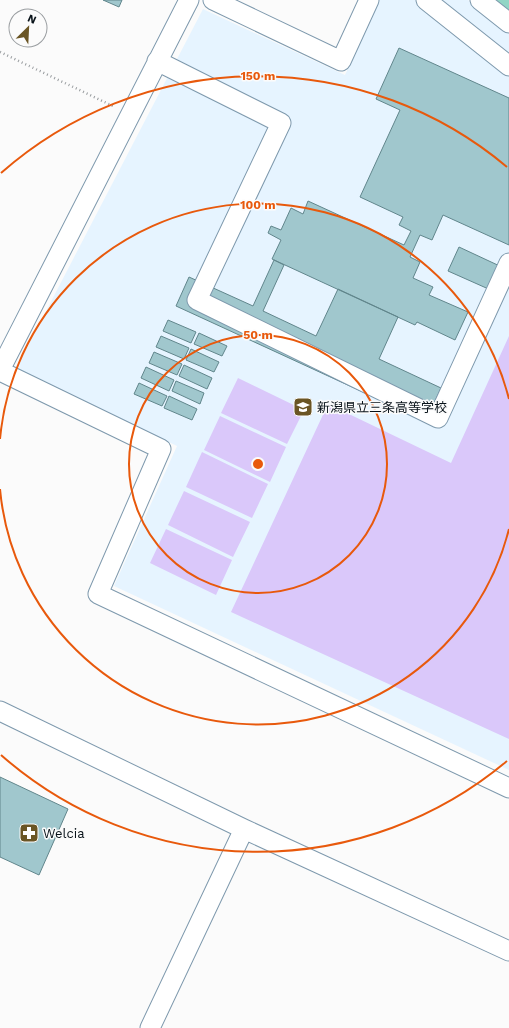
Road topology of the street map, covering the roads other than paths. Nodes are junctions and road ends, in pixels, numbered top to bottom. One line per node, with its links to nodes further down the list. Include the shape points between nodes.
1 (189, 0): 7 (street)
2 (213, 0): 3 (street, via 341,61)
3 (369, 0)
4 (426, 0): 8 (street)
5 (480, 0): 6 (street)
6 (509, 23)
7 (157, 61): 9 (street, via 281,123 197,300 438,418); 10 (street)
8 (509, 66)
9 (509, 263)
10 (0, 370): 12 (street, via 161,449 98,594)
11 (0, 711): 13 (street)
12 (509, 788)
13 (244, 829): 14 (street); 15 (street)
14 (509, 951)
15 (150, 1028)

